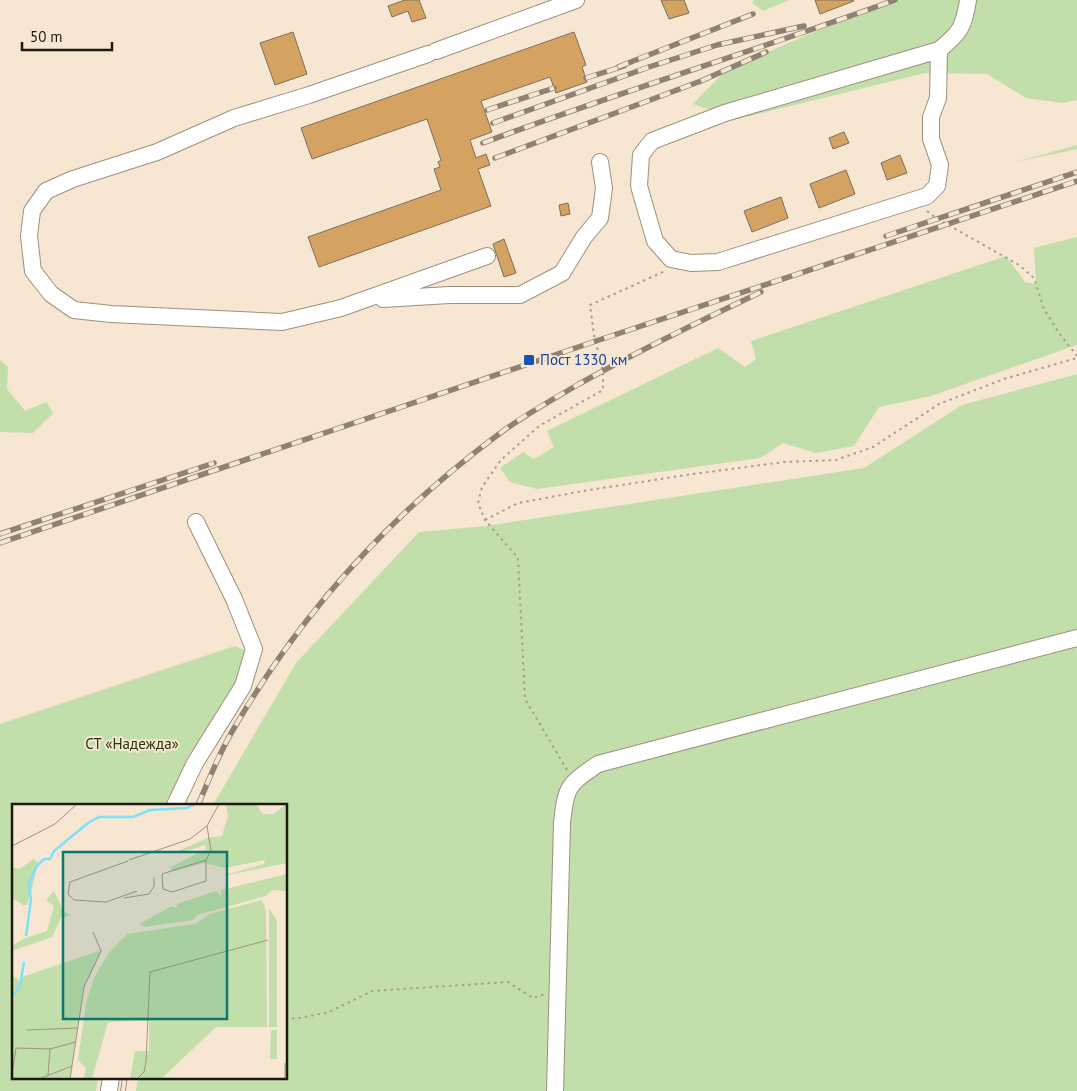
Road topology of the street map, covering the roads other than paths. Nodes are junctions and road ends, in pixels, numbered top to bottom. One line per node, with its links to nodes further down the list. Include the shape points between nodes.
1 (576, 0): 6 (street, via 310,95 234,118 157,152 73,179 46,192 32,211 29,236 33,271 51,294 74,310 282,322)
2 (968, 0): 3 (street, via 966,17 956,36)
3 (939, 50): 3 (street, via 725,112 652,141 641,155 639,186 654,241 671,259 691,263 718,262 927,196 937,186 940,165 931,139 931,117 938,98)
4 (600, 162): 6 (street, via 604,188 600,218 562,273 520,295)
5 (487, 256): 6 (street)
6 (363, 300)
7 (196, 522): 9 (street, via 234,599 254,649 242,686 195,763)
8 (1077, 638): 12 (street, via 598,764 574,781 565,796 562,823)
9 (175, 804)
10 (111, 1078): 11 (street)
11 (109, 1091)
12 (555, 1091)

